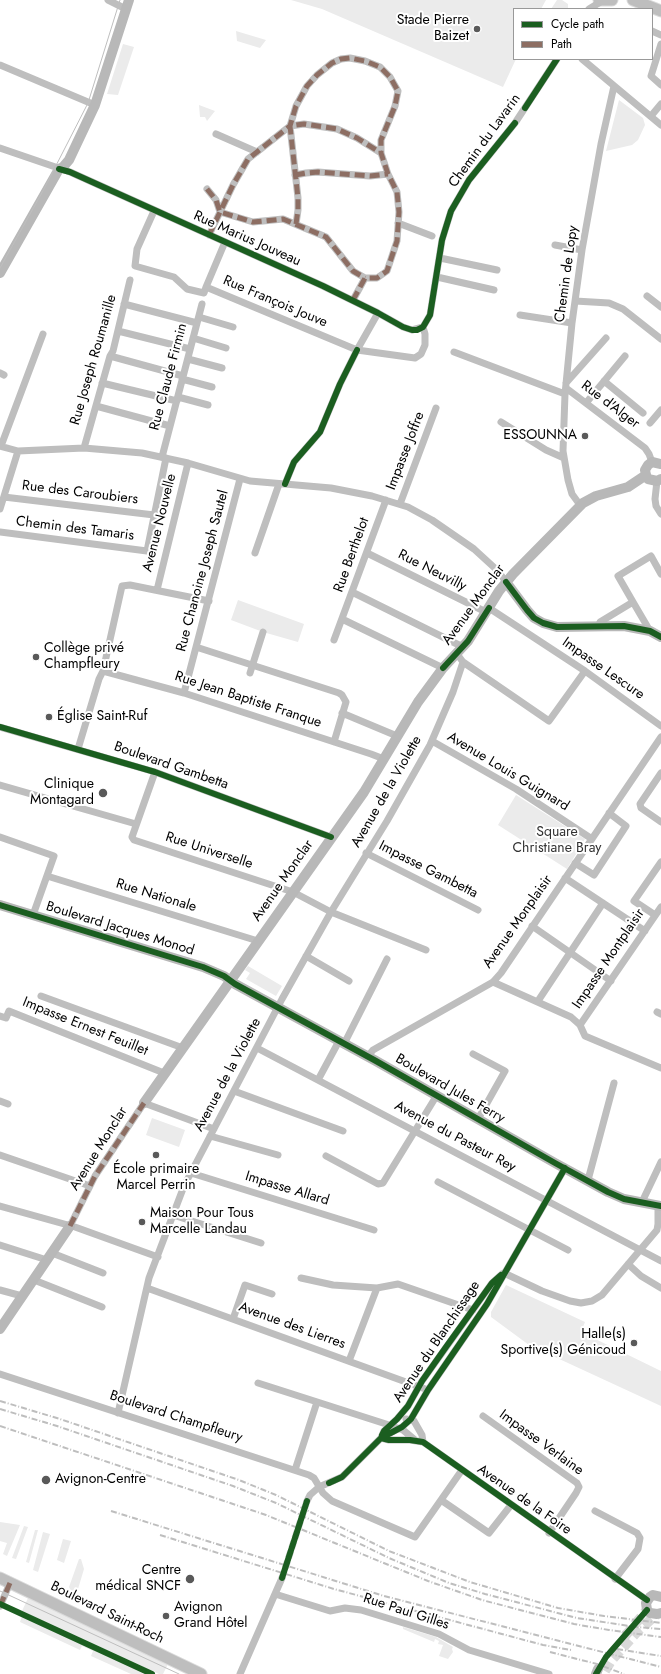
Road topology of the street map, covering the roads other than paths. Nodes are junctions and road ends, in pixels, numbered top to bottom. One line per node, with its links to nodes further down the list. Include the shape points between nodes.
1 (108, 0): 4 (street)
2 (605, 0): 5 (street)
3 (633, 0): 6 (main road)
4 (127, 4): 14 (street)
5 (591, 8)
6 (661, 11)
7 (661, 44): 11 (street, via 651,76)
8 (556, 60): 35 (street, Chemin du Lavarin, via 515,123 469,180 451,211 442,240)
9 (583, 60): 12 (street)
10 (0, 65): 14 (street)
11 (661, 85)
12 (614, 86): 15 (street); 34 (street, Chemin de Lopy)
13 (661, 104): 15 (street)
14 (95, 105): 22 (street, via 69,160)
15 (651, 116): 16 (street)
16 (661, 124)
17 (290, 126): 20 (street); 21 (street, via 304,124 337,129); 21 (street, via 296,106 307,86 317,75 341,59 365,61 380,67 398,91 395,106 380,140); 24 (street)
18 (216, 134): 20 (street)
19 (0, 148): 22 (street, Rue Marius Jouveau)
20 (257, 152): 27 (street, via 248,159)
21 (380, 153): 23 (street)
22 (59, 169): 26 (street, Rue Marius Jouveau); 37 (street)
23 (388, 174): 24 (street, via 370,176 318,172); 28 (street, via 397,192)
24 (295, 175): 29 (street, via 298,198)
25 (207, 189): 27 (street, via 216,200)
26 (154, 210): 30 (street, Rue Marius Jouveau); 41 (street, via 137,249 135,266 174,276 187,289 204,293)
27 (220, 212): 29 (street, via 253,222 284,219); 30 (street)
28 (398, 223): 31 (street); 39 (street, via 397,241 387,271 377,278)
29 (296, 224): 39 (street, via 326,237 353,271)
30 (210, 235): 32 (street, Rue Marius Jouveau)
31 (432, 236)
32 (225, 242): 41 (street, Rue François Jouve); 44 (street, Rue Marius Jouveau)
33 (555, 245): 34 (street)
34 (582, 250): 45 (street, Chemin de Lopy)
35 (440, 258): 36 (street); 38 (street, Chemin du Lavarin)
36 (497, 270)
37 (0, 274)
38 (437, 277): 42 (street); 54 (street, Chemin du Lavarin, via 430,315)
39 (365, 278): 44 (street)
40 (130, 280): 46 (street, Rue Joseph Roumanille)
41 (206, 287): 62 (street, Rue François Jouve)
42 (494, 290)
43 (647, 296): 48 (street)
44 (353, 300): 49 (street, Rue Marius Jouveau)
45 (575, 301): 52 (street, Chemin de Lopy); 59 (street, via 609,303 623,309)
46 (124, 304): 51 (street); 55 (street, Rue Joseph Roumanille)
47 (202, 304): 51 (street, Rue Claude Firmin)
48 (661, 307)
49 (378, 313): 54 (street, Rue Marius Jouveau, via 412,330); 62 (street)
50 (520, 315): 52 (street)
51 (198, 320): 53 (street); 57 (street, Rue Claude Firmin)
52 (572, 323): 72 (street, Chemin de Lopy)
53 (233, 327)
54 (423, 327): 62 (street, Chemin du Lavarin, via 425,345 421,354 415,358)
55 (118, 331): 61 (street); 64 (street, Rue Joseph Roumanille)
56 (43, 334): 83 (street)
57 (193, 338): 60 (street); 61 (street, Rue Claude Firmin)
58 (606, 338): 72 (street)
59 (661, 339)
60 (226, 348)
61 (190, 349): 66 (street, Rue Claude Firmin)
62 (357, 350): 93 (street, via 320,432 294,462)
63 (454, 352): 72 (street, Rue d'Alger)
64 (110, 356): 68 (street); 70 (street, Rue Joseph Roumanille)
65 (625, 356): 69 (street)
66 (188, 359): 67 (street); 68 (street, Rue Claude Firmin)
67 (222, 368)
68 (183, 377): 71 (street); 73 (street, Rue Claude Firmin)
69 (604, 381): 74 (street); 79 (street)
70 (102, 382): 73 (street); 76 (street, Rue Joseph Roumanille)
71 (212, 388)
72 (566, 389): 74 (street, Rue d'Alger); 87 (street, Chemin de Lopy)
73 (177, 399): 75 (street); 82 (street, Rue Claude Firmin)
74 (586, 403): 88 (street, Rue d'Alger, via 645,448)
75 (208, 405)
76 (96, 406): 82 (street); 84 (street, Rue Joseph Roumanille)
77 (436, 408): 96 (street, Impasse Joffre)
78 (661, 410): 81 (street)
79 (644, 413)
80 (501, 422): 87 (street)
81 (650, 424)
82 (170, 426): 86 (street, Rue Claude Firmin)
83 (1, 446): 85 (street)
84 (84, 448): 85 (street); 86 (street)
85 (18, 451): 94 (street, Chemin des Tamaris)
86 (164, 457): 89 (street); 100 (street, Chemin des Tamaris)
87 (564, 458): 97 (street, Chemin de Lopy, via 572,494)
88 (658, 462): 90 (street, via 648,465)
89 (188, 463): 91 (street); 106 (street, Avenue Nouvelle)
90 (646, 475): 92 (street, via 648,479); 97 (street, Avenue Monclar, via 628,487 588,499)
91 (240, 479): 93 (street); 108 (street, Rue Chanoine Joseph Sautel)
92 (659, 480): 99 (street, via 655,499)
93 (282, 484): 95 (street, via 331,488); 102 (street)
94 (4, 497): 98 (street, Chemin des Tamaris); 100 (street, Rue des Caroubiers)
95 (386, 500): 96 (street); 103 (street, Rue Berthelot)
96 (400, 504): 105 (street, via 432,520 469,544)
97 (580, 506): 105 (street, Avenue Monclar)
98 (0, 509)
99 (661, 514)
100 (154, 515): 101 (street, Chemin des Tamaris, via 147,551)
101 (0, 532)
102 (255, 553)
103 (367, 553): 107 (street, Rue Berthelot); 110 (street, Rue Neuvilly)
104 (661, 574): 109 (street, via 651,556 618,576)
105 (506, 582): 110 (street, Avenue Monclar); 112 (street, via 534,618 543,624 557,627)
106 (157, 590): 108 (street); 121 (street, via 122,586)
107 (352, 592): 111 (street, Rue Berthelot); 118 (street)
108 (209, 601): 117 (street, Rue Chanoine Joseph Sautel)
109 (633, 602): 112 (street, via 600,622); 113 (street)
110 (488, 610): 118 (street, Avenue Monclar); 122 (street, Impasse Lescure)
111 (342, 619): 116 (street, Rue Berthelot); 120 (street)
112 (599, 626): 113 (street, via 624,626)
113 (650, 631): 115 (street)
114 (263, 632): 119 (street)
115 (661, 637)
116 (334, 640)
117 (196, 648): 119 (street); 124 (street, Rue Chanoine Joseph Sautel)
118 (461, 655): 120 (street, Avenue Monclar); 122 (street, via 549,720); 130 (street, Avenue de la Violette, via 453,692)
119 (253, 665): 123 (street); 125 (street, via 339,693 346,702)
120 (443, 668): 128 (street, Avenue Monclar, via 418,702)
121 (103, 671): 124 (street, Rue Jean Baptiste Franque); 132 (street)
122 (585, 671): 126 (street, Impasse Lescure)
123 (250, 673)
124 (184, 693): 131 (street, Rue Jean Baptiste Franque)
125 (342, 713): 128 (street); 131 (street)
126 (661, 726)
127 (0, 727): 132 (street, Boulevard Gambetta)
128 (398, 736): 133 (street, Avenue Monclar)
129 (661, 737): 137 (street, Avenue Monplaisir)
130 (432, 741): 142 (street, Avenue Louis Guignard, via 516,789); 143 (street, Avenue de la Violette)
131 (334, 742): 133 (street, Rue Jean Baptiste Franque)
132 (78, 749): 134 (street, Boulevard Gambetta)
133 (384, 759): 141 (street, Avenue Monclar, via 364,792)
134 (155, 772): 139 (street, Rue Universelle); 141 (street, Boulevard Gambetta)
135 (661, 772): 138 (street, via 640,804 641,808)
136 (0, 785): 139 (street)
137 (609, 814): 142 (street, Avenue Monplaisir); 145 (street, via 626,826 594,875)
138 (661, 822)
139 (136, 824): 148 (street, Rue Universelle, via 132,837 134,840)
140 (0, 837): 146 (street, via 54,856)
141 (331, 837): 148 (street, Avenue Monclar)
142 (592, 839): 145 (street, Avenue Monplaisir)
143 (366, 853): 152 (street, Impasse Gambetta); 153 (street, Avenue de la Violette)
144 (661, 862): 154 (street, via 634,901)
145 (575, 863): 147 (street, Avenue Monplaisir)
146 (47, 876): 155 (street); 158 (street, Rue Nationale)
147 (565, 878): 149 (street); 156 (street, Avenue Monplaisir)
148 (293, 892): 153 (street); 158 (street, Avenue Monclar)
149 (603, 903): 157 (street); 160 (street)
150 (0, 905): 155 (street, Boulevard Jacques Monod)
151 (661, 907): 154 (street, Impasse Montplaisir)
152 (478, 910)
153 (331, 912): 159 (street); 161 (street, Avenue de la Violette)
154 (655, 914): 157 (street, Impasse Montplaisir)
155 (33, 915): 163 (street, Boulevard Jacques Monod, via 203,967)
156 (532, 926): 160 (street); 166 (street, Avenue Monplaisir, via 501,973)
157 (645, 931): 165 (street, Impasse Montplaisir)
158 (258, 941): 163 (street, Avenue Monclar)
159 (426, 950)
160 (570, 953): 165 (street); 168 (street)
161 (306, 956): 164 (street); 169 (street, Avenue de la Violette)
162 (387, 959): 172 (street)
163 (230, 981): 169 (street, Boulevard Jules Ferry); 173 (street, Avenue Monclar)
164 (349, 981)
165 (611, 981): 171 (street, Impasse Montplaisir)
166 (492, 982): 168 (street); 176 (street, Avenue Monplaisir, via 373,1050)
167 (41, 996): 173 (street)
168 (538, 1001): 171 (street, via 571,1016)
169 (277, 1008): 172 (street, Boulevard Jules Ferry); 174 (street, Avenue de la Violette)
170 (0, 1016): 178 (street, Impasse Ernest Feuillet, via 6,1018 9,1011)
171 (580, 1025): 177 (street, via 585,1036)
172 (341, 1042): 176 (street, Boulevard Jules Ferry); 179 (street)
173 (183, 1048): 178 (street, Avenue Monclar)
174 (257, 1048): 179 (street, Avenue du Pasteur Rey); 181 (street, Avenue de la Violette)
175 (473, 1054): 186 (street, via 505,1071)
176 (368, 1056): 182 (street, Boulevard Jules Ferry)
177 (661, 1068)
178 (164, 1073): 184 (street, Avenue Monclar)
179 (318, 1080): 189 (street, Avenue du Pasteur Rey)
180 (614, 1083): 197 (street)
181 (234, 1091): 187 (street, Avenue de la Violette); 188 (street)
182 (437, 1095): 186 (street, Boulevard Jules Ferry); 189 (street)
183 (0, 1101): 185 (street)
184 (144, 1103): 187 (street); 199 (street, Avenue Monclar)
185 (8, 1104)
186 (478, 1119): 195 (street, Boulevard Jules Ferry)
187 (214, 1129): 190 (street, Avenue de la Violette)
188 (343, 1131)
189 (415, 1131): 193 (street, via 383,1183 378,1184); 200 (street, Avenue du Pasteur Rey)
190 (210, 1136): 192 (street); 196 (street, Avenue de la Violette)
191 (0, 1155): 199 (street)
192 (278, 1155)
193 (326, 1156)
194 (661, 1162): 201 (street)
195 (565, 1168): 197 (street, Boulevard Jules Ferry); 200 (street)
196 (191, 1173): 204 (street, Avenue de la Violette); 207 (street, Impasse Allard)
197 (588, 1180): 201 (street, Boulevard Jules Ferry, via 624,1199)
198 (438, 1182): 206 (street)
199 (90, 1186): 205 (street, Avenue Monclar)
200 (546, 1200): 206 (street); 211 (street, Avenue du Pasteur Rey)
201 (642, 1202): 203 (street, Boulevard Jules Ferry)
202 (0, 1206): 205 (street)
203 (659, 1206): 211 (street, via 658,1227)
204 (173, 1215): 208 (street); 213 (street, Avenue de la Violette)
205 (70, 1226): 212 (street, Avenue Monclar); 213 (street)
206 (529, 1229): 210 (street); 216 (street)
207 (374, 1230)
208 (261, 1243)
209 (0, 1245): 212 (street)
210 (568, 1250)
211 (640, 1250): 214 (street, Avenue du Pasteur Rey); 215 (street)
212 (50, 1256): 217 (street); 219 (street, Avenue Monclar)
213 (158, 1257): 220 (street, Avenue de la Violette)
214 (661, 1260)
215 (628, 1264): 216 (street, via 602,1295 592,1301 581,1303 542,1291); 222 (street, via 641,1276)
216 (504, 1273): 227 (street, Avenue du Blanchissage, via 492,1283); 234 (street, Avenue du Blanchissage, via 487,1304)
217 (103, 1274)
218 (301, 1278): 221 (street, via 333,1285)
219 (34, 1280): 225 (street, Avenue Monclar); 226 (street)
220 (147, 1288): 228 (street, Avenue des Lierres); 236 (street, Avenue de la Violette)
221 (377, 1288): 227 (street, via 398,1284); 230 (street)
222 (661, 1288)
223 (0, 1290): 225 (street)
224 (272, 1294): 228 (street, via 245,1285)
225 (22, 1296): 229 (street, Avenue Monclar)
226 (102, 1307)
227 (473, 1310): 233 (street, Avenue du Blanchissage)
228 (234, 1319): 230 (street, Avenue des Lierres)
229 (0, 1329)
230 (349, 1361): 233 (street, Avenue des Lierres)
231 (0, 1374): 236 (street, Boulevard Champfleury)
232 (258, 1383): 235 (street, Avenue de la Foire)
233 (420, 1386): 234 (street, Avenue des Lierres); 238 (street, Avenue du Blanchissage)
234 (428, 1390): 239 (street, Avenue du Blanchissage)
235 (317, 1402): 240 (street, Avenue de la Foire); 245 (street)
236 (118, 1413): 245 (street, Boulevard Champfleury)
237 (483, 1416): 252 (street, Impasse Verlaine, via 577,1483 579,1487 576,1493)
238 (398, 1419): 239 (street); 240 (street, Avenue du Blanchissage)
239 (411, 1419): 241 (street, Avenue du Blanchissage); 244 (street, via 422,1435)
240 (390, 1426): 241 (street, Avenue de la Foire); 242 (street, Avenue du Blanchissage)
241 (398, 1429): 242 (street, Avenue du Blanchissage); 243 (street, Avenue de la Foire, via 408,1433)
242 (381, 1438): 243 (street, Avenue de la Foire); 247 (street, Avenue du Blanchissage, via 342,1477)
243 (415, 1440): 244 (street, Avenue de la Foire)
244 (423, 1442): 246 (street, Avenue de la Foire)
245 (295, 1470): 247 (street, Boulevard Champfleury, via 314,1478)
246 (462, 1470): 248 (street); 250 (street, Avenue de la Foire)
247 (320, 1487): 248 (street, Boulevard Champfleury, via 332,1501 415,1536); 249 (street, via 313,1491)
248 (441, 1500): 250 (street, via 489,1533)
249 (307, 1501)
250 (511, 1505): 252 (street, Avenue de la Foire)
251 (595, 1511): 255 (street, via 637,1533 640,1538 638,1549)
252 (550, 1532): 255 (street, Avenue de la Foire)
253 (0, 1578): 256 (main road, Boulevard Saint-Roch)
254 (282, 1578): 257 (street)
255 (615, 1579): 259 (street, Avenue de la Foire)
256 (10, 1583): 260 (street); 262 (main road, Boulevard Saint-Roch)
257 (275, 1594): 264 (street); 265 (street, Rue Paul Gilles, via 330,1611 345,1608 361,1610 439,1634 463,1647)
258 (661, 1597): 259 (street, via 653,1595)
259 (647, 1600): 261 (street, via 646,1607 650,1612)
260 (0, 1606)
261 (661, 1613)
262 (183, 1670): 263 (main road, Boulevard Saint-Roch)
263 (201, 1674)
264 (240, 1674)
265 (549, 1674)

